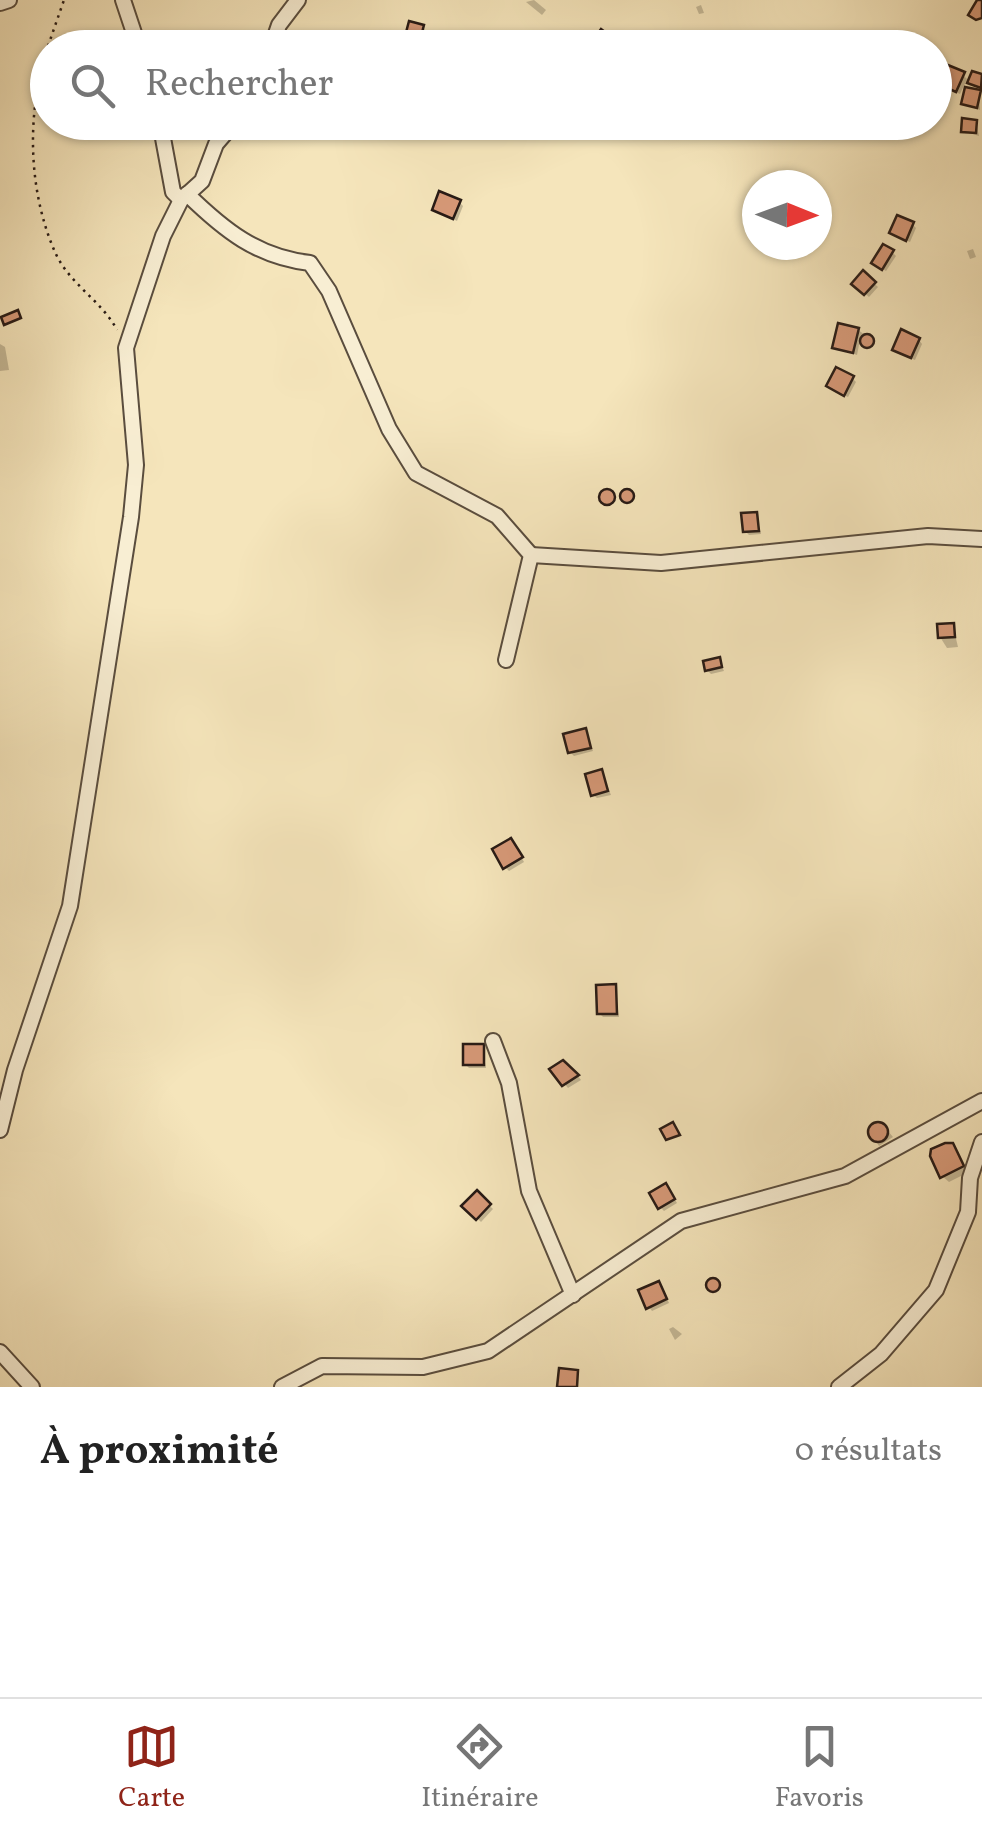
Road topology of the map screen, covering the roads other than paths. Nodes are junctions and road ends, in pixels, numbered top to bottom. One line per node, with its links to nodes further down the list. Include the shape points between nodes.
1 (10, 0): 4 (street)
2 (123, 0): 5 (street)
3 (298, 0): 6 (street)
4 (0, 2)
5 (133, 30)
6 (277, 30)
7 (163, 140): 9 (street, via 173,192)
8 (219, 140): 9 (street, via 202,181)
9 (184, 197): 11 (street, via 229,236 284,260 310,263 416,473 497,516); 15 (street, via 163,236 126,348 136,465 132,518 70,906)
10 (982, 540): 11 (street, via 928,536 661,563)
11 (531, 556): 12 (street)
12 (506, 660)
13 (493, 1042): 17 (street, via 510,1083 529,1191)
14 (982, 1102): 17 (street, via 845,1176 680,1222)
15 (0, 1130)
16 (982, 1142): 21 (street, via 968,1212 936,1290 881,1354)
17 (573, 1295): 20 (street, via 488,1351 423,1368 322,1366)
18 (0, 1352): 19 (street)
19 (32, 1387)
20 (282, 1387)
21 (839, 1387)

